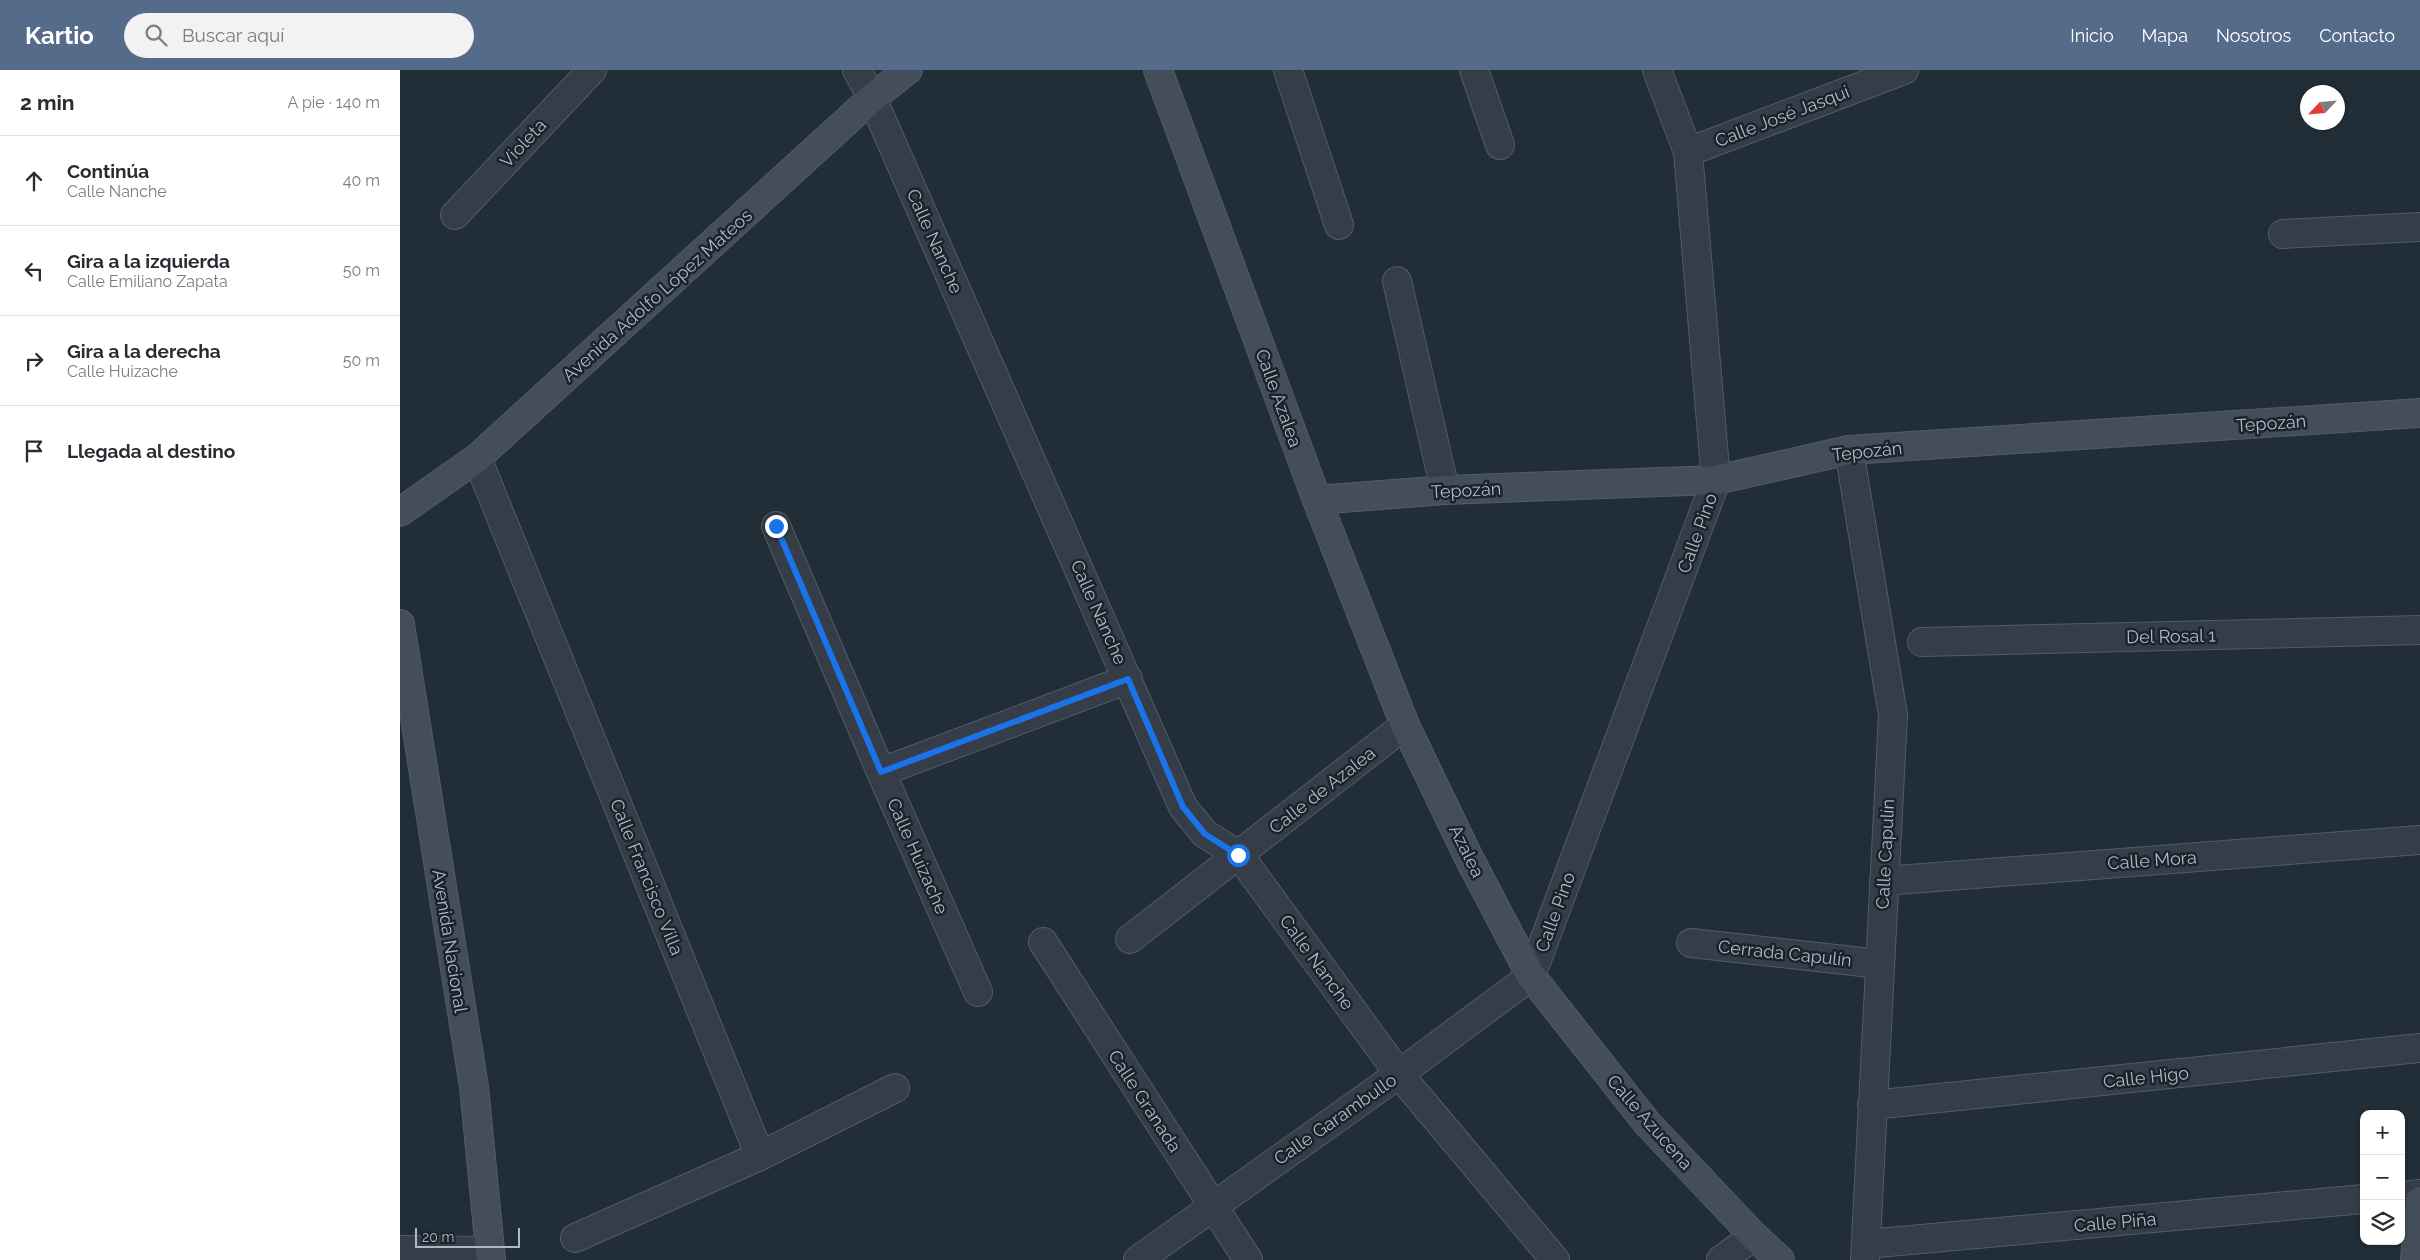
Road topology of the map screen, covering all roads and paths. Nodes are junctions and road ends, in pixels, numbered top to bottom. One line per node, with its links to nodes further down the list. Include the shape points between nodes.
1 (592, 70): 12 (street, Violeta)
2 (857, 70): 9 (street, Calle Nanche)
3 (908, 70): 9 (street, Avenida Adolfo López Mateos)
4 (1158, 70): 22 (street, Calle Azalea)
5 (1288, 70): 13 (street)
6 (1474, 70): 10 (street)
7 (1657, 70): 11 (street, Calle Pino)
8 (1904, 70): 11 (street, Calle José Jasqui)
9 (872, 98): 19 (street, Avenida Adolfo López Mateos); 28 (street, Calle Nanche)
10 (1500, 145)
11 (1688, 152): 20 (street, Calle Pino)
12 (455, 215)
13 (1339, 225)
14 (2420, 227): 15 (street)
15 (2283, 234)
16 (1397, 281): 21 (street)
17 (2420, 413): 18 (street, Tepozán)
18 (1849, 450): 20 (street, Tepozán); 33 (street, Calle Capulín, via 1893,715)
19 (477, 458): 23 (street, Avenida Adolfo López Mateos); 44 (street, Calle Francisco Villa)
20 (1716, 480): 21 (street, Tepozán); 38 (street, Calle Pino)
21 (1445, 490): 22 (street, Tepozán)
22 (1317, 500): 29 (street, Calle Azalea)
23 (400, 512)
24 (776, 526): 30 (street, Calle Huizache)
25 (400, 624): 54 (street, Avenida Nacional, via 474,1087)
26 (2420, 630): 27 (street, Del Rosal 1)
27 (1922, 642)
28 (1128, 679): 30 (street); 32 (street, Calle Nanche, via 1183,807 1205,834)
29 (1406, 724): 32 (street, Calle de Azalea); 38 (street, Azalea)
30 (881, 772): 39 (street, Calle Huizache)
31 (2420, 840): 33 (street, Calle Mora)
32 (1238, 855): 34 (street, Calle de Azalea); 41 (street, Calle Nanche)
33 (1884, 881): 37 (street, Calle Capulín)
34 (1130, 939)
35 (1042, 942): 49 (street, Calle Granada)
36 (1690, 943): 37 (street, Cerrada Capulín)
37 (1880, 964): 43 (street, Calle Capulín)
38 (1531, 976): 41 (street, Calle Garambullo); 50 (street, Calle Azucena, via 1647,1123)
39 (978, 992)
40 (2420, 1048): 43 (street, Calle Higo)
41 (1399, 1074): 49 (street, Calle Garambullo); 57 (street, Calle Nanche)
42 (895, 1088): 44 (street)
43 (1872, 1105): 53 (street, Calle Capulín)
44 (760, 1156): 51 (street)
45 (2420, 1194): 46 (street)
46 (2405, 1196)
47 (2360, 1199): 53 (street, Calle Piña)
48 (2420, 1201): 60 (street)
49 (1213, 1205): 55 (street, Calle Garambullo); 56 (street, Calle Granada)
50 (1754, 1236): 58 (street); 59 (street, Calle Azucena)
51 (576, 1238)
52 (400, 1250): 54 (street)
53 (1865, 1252)
54 (490, 1256)
55 (1138, 1260)
56 (1248, 1260)
57 (1555, 1260)
58 (1721, 1260)
59 (1780, 1260)
60 (2415, 1260)

